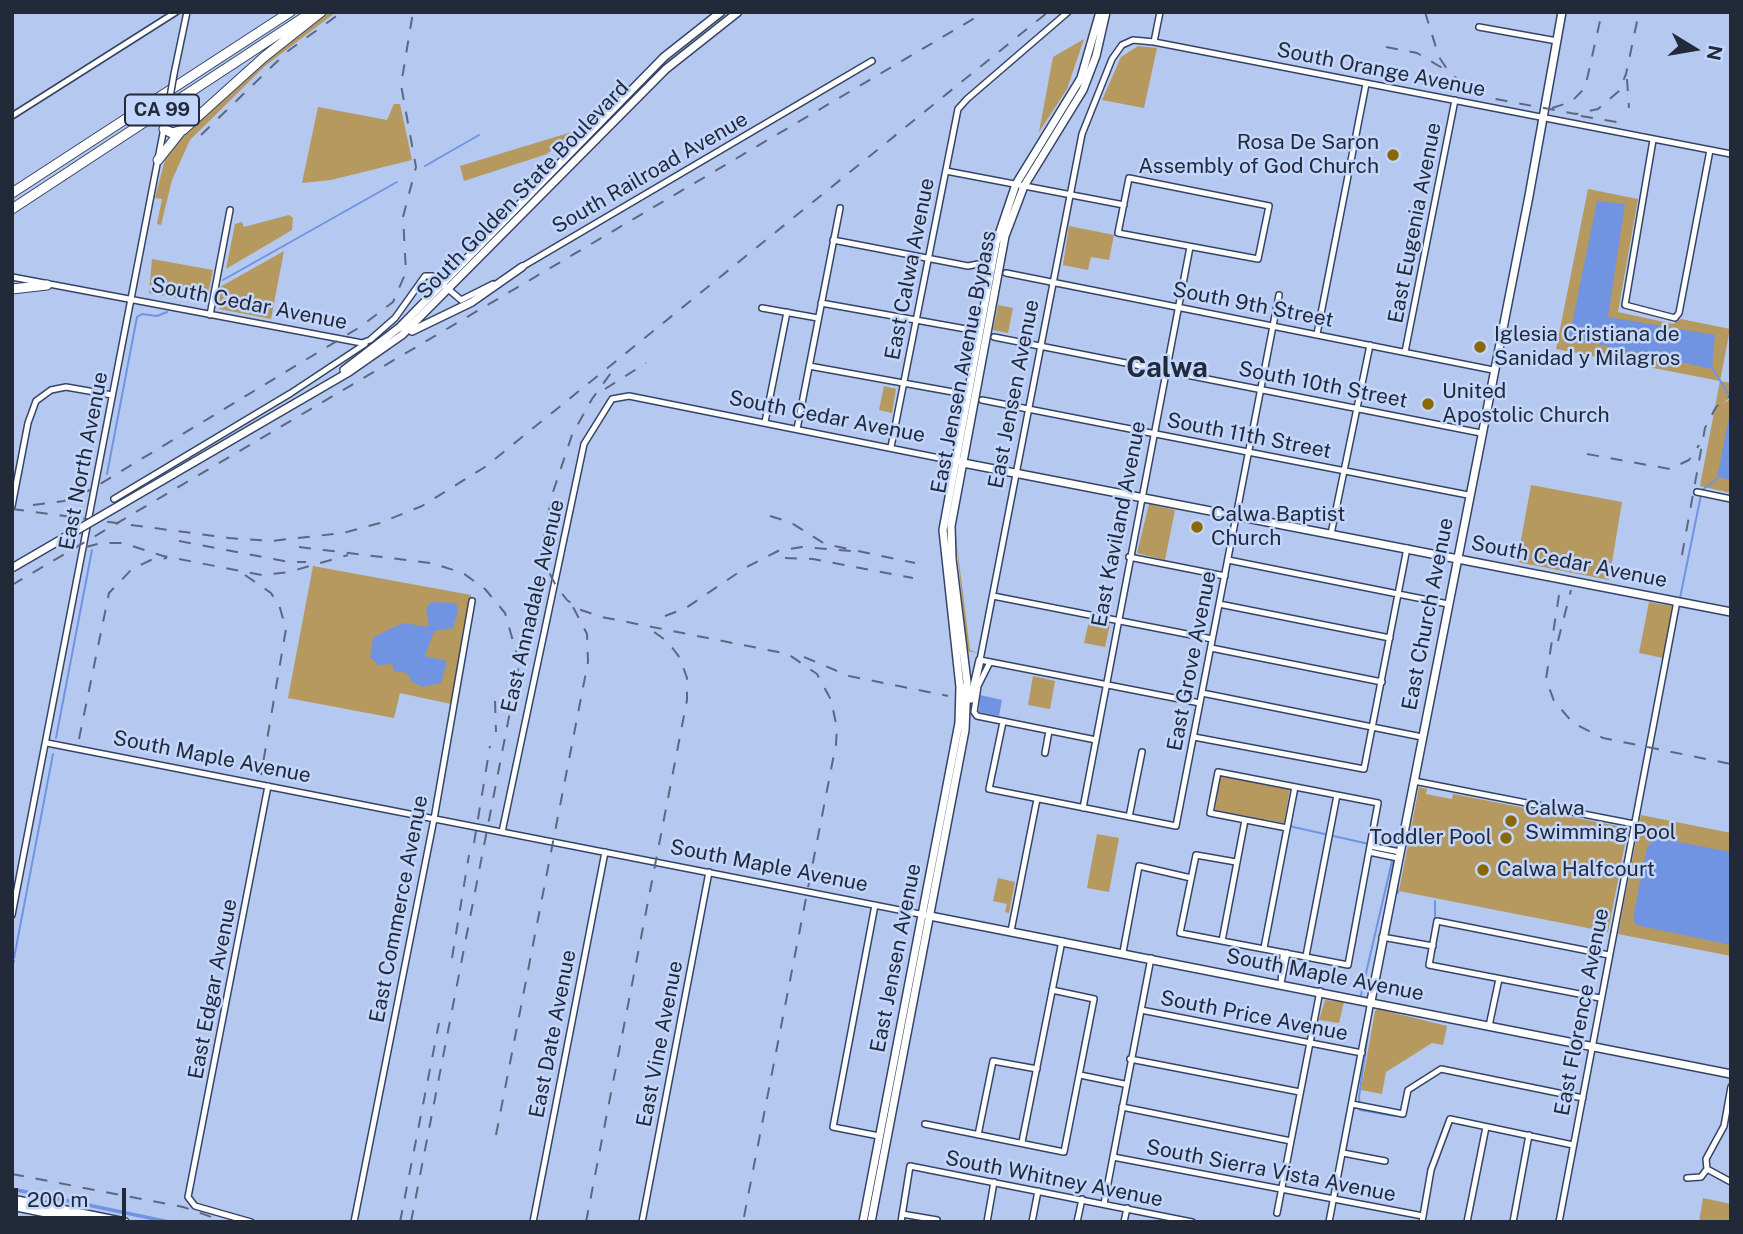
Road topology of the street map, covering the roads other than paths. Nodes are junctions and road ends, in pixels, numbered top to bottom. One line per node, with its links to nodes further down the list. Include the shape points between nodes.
1 (176, 12): 13 (street)
2 (187, 12): 23 (street, East North Avenue, bridge)
3 (290, 12): 32 (highway, CA 99)
4 (312, 12): 36 (highway, CA 99)
5 (321, 12): 24 (highway)
6 (721, 12): 47 (main road, South Golden State Boulevard, via 664,57)
7 (738, 12): 47 (main road, South Golden State Boulevard, via 666,69)
8 (1068, 12): 30 (street, East Calwa Avenue, via 958,110)
9 (1100, 12): 15 (main road)
10 (1106, 12): 15 (main road)
11 (1160, 12): 17 (street)
12 (1562, 12): 16 (main road, East Church Avenue)
13 (170, 13): 21 (street)
14 (1479, 27): 16 (street)
15 (1097, 39): 31 (main road, East Jensen Avenue Bypass, via 1076,104)
16 (1557, 41): 22 (main road, East Church Avenue)
17 (1154, 42): 19 (street, South Orange Avenue); 25 (street, South Orange Avenue, via 1133,40 1122,45)
18 (872, 61): 42 (street, South Railroad Avenue)
19 (1366, 84): 20 (street, South Orange Avenue); 60 (street)
20 (1455, 100): 22 (street, South Orange Avenue); 66 (street, East Eugenia Avenue)
21 (12, 116)
22 (1543, 116): 26 (street, South Orange Avenue); 69 (main road, East Church Avenue)
23 (165, 125): 24 (highway, via 172,133); 29 (street, East North Avenue)
24 (183, 130): 29 (highway)
25 (1082, 134): 33 (street, East Jensen Avenue)
26 (1653, 139): 27 (street, South Orange Avenue); 27 (street, via 1625,305 1675,318)
27 (1710, 150): 28 (street, South Orange Avenue)
28 (1731, 155)
29 (158, 160): 50 (street, East North Avenue)
30 (946, 171): 31 (street); 40 (street, East Calwa Avenue)
31 (1020, 185): 33 (street); 85 (main road, East Jensen Avenue Bypass)
32 (12, 193)
33 (1070, 194): 34 (street); 45 (street, East Jensen Avenue)
34 (1124, 205): 39 (street, via 1118,233); 39 (street, via 1129,178 1269,206 1258,260)
35 (840, 208): 38 (street)
36 (12, 209)
37 (230, 210): 55 (street)
38 (833, 240): 40 (street); 51 (street)
39 (1190, 247): 52 (street, East Kaviland Avenue)
40 (929, 258): 41 (street); 57 (street, East Calwa Avenue)
41 (978, 264)
42 (522, 267): 47 (street, South Railroad Avenue, via 465,299); 61 (main road, via 472,302)
43 (1006, 272): 45 (street, South 9th Street)
44 (12, 277): 46 (street, South Cedar Avenue)
45 (1054, 282): 52 (street, South 9th Street); 64 (street, East Jensen Avenue)
46 (47, 285): 48 (highway); 50 (street, South Cedar Avenue)
47 (445, 288): 61 (main road, South Golden State Boulevard); 63 (street, South Cedar Avenue, via 431,275 422,278 400,312); 70 (main road, South Golden State Boulevard)
48 (12, 289)
49 (1279, 295): 58 (street, East Grove Avenue)
50 (132, 300): 55 (street, South Cedar Avenue); 74 (street, East North Avenue)
51 (821, 303): 56 (street); 57 (street)
52 (1178, 306): 58 (street, South 9th Street); 68 (street, East Kaviland Avenue)
53 (762, 308): 54 (street)
54 (786, 312): 56 (street); 79 (street)
55 (210, 314): 63 (street, South Cedar Avenue)
56 (818, 318): 67 (street)
57 (916, 321): 59 (street); 71 (street, East Calwa Avenue)
58 (1273, 325): 60 (street, South 9th Street); 72 (street, East Grove Avenue)
59 (966, 329)
60 (1317, 334): 65 (street, South 9th Street)
61 (402, 335): 70 (main road, South Golden State Boulevard, via 371,359)
62 (994, 337): 64 (street, South 10th Street)
63 (367, 342): 91 (street, via 297,390)
64 (1041, 345): 68 (street, South 10th Street); 77 (street, East Jensen Avenue)
65 (1370, 345): 66 (street, South 9th Street); 78 (street)
66 (1405, 352): 69 (street, South 9th Street)
67 (809, 366): 71 (street); 80 (street)
68 (1166, 370): 72 (street, South 10th Street); 81 (street, East Kaviland Avenue)
69 (1493, 370): 82 (main road, East Church Avenue)
70 (327, 383): 100 (main road, South Golden State Boulevard, bridge)
71 (904, 384): 73 (street); 83 (street, East Calwa Avenue)
72 (1260, 389): 78 (street, South 10th Street); 84 (street, East Grove Avenue)
73 (953, 391)
74 (112, 396): 93 (street, via 66,387 51,390 36,401); 127 (street, East North Avenue)
75 (617, 396): 79 (street, South Cedar Avenue); 141 (street, East Annadale Avenue, via 607,404 584,444)
76 (982, 400): 77 (street, South 11th Street)
77 (1029, 408): 81 (street, South 11th Street); 87 (street, East Jensen Avenue)
78 (1358, 408): 82 (street, South 10th Street); 86 (street)
79 (765, 422): 80 (street, South Cedar Avenue)
80 (797, 429): 83 (street, South Cedar Avenue)
81 (1153, 433): 84 (street, South 11th Street); 89 (street, East Kaviland Avenue)
82 (1481, 433): 90 (main road, East Church Avenue)
83 (891, 447): 85 (street, South Cedar Avenue)
84 (1247, 453): 86 (street, South 11th Street); 94 (street, East Grove Avenue)
85 (958, 461): 87 (main road, South Cedar Avenue); 118 (main road, East Jensen Avenue Bypass, via 944,516 943,548); 120 (main road, East Jensen Avenue Bypass, via 951,540)
86 (1345, 471): 90 (street, South 11th Street); 95 (street)
87 (1017, 473): 89 (main road, South Cedar Avenue); 103 (street, East Jensen Avenue)
88 (1697, 492): 92 (street)
89 (1141, 495): 94 (main road, South Cedar Avenue); 97 (street, East Kaviland Avenue)
90 (1468, 495): 98 (main road, East Church Avenue)
91 (114, 499)
92 (1731, 499)
93 (12, 506)
94 (1237, 514): 95 (main road, South Cedar Avenue); 99 (street, East Grove Avenue)
95 (1331, 534): 96 (main road, South Cedar Avenue)
96 (1407, 548): 98 (main road, South Cedar Avenue); 102 (street)
97 (1129, 557): 101 (street); 109 (street, East Kaviland Avenue)
98 (1458, 558): 105 (main road, South Cedar Avenue); 107 (main road, East Church Avenue)
99 (1228, 560): 101 (street, East Grove Avenue); 102 (street)
100 (12, 568)
101 (1225, 576): 106 (street, East Grove Avenue)
102 (1399, 593): 107 (street); 110 (street)
103 (993, 596): 109 (street); 113 (street, East Jensen Avenue)
104 (472, 601): 137 (street, East Commerce Avenue)
105 (1677, 601): 108 (main road, South Cedar Avenue); 139 (street, East Florence Avenue)
106 (1219, 604): 110 (street); 111 (street, East Grove Avenue)
107 (1448, 604): 125 (main road, East Church Avenue)
108 (1731, 612)
109 (1117, 621): 111 (street); 116 (street, East Kaviland Avenue)
110 (1390, 638): 115 (street)
111 (1212, 639): 112 (street, East Grove Avenue)
112 (1211, 648): 115 (street); 117 (street, East Grove Avenue)
113 (980, 660): 114 (street); 120 (main road)
114 (990, 662): 116 (street); 121 (street, via 978,686 974,712)
115 (1382, 682): 122 (street)
116 (1104, 684): 119 (street); 126 (street, East Kaviland Avenue)
117 (1202, 693): 119 (street, East Grove Avenue); 122 (street)
118 (960, 701): 150 (main road, East Jensen Avenue)
119 (1200, 703): 124 (street, East Grove Avenue)
120 (967, 713): 150 (main road, East Jensen Avenue)
121 (1003, 722): 123 (street); 134 (street, via 989,789)
122 (1373, 726): 124 (street, via 1364,769); 125 (street)
123 (1049, 731): 126 (street); 129 (street)
124 (1194, 737): 136 (street, East Grove Avenue, via 1176,826)
125 (1422, 737): 130 (main road, East Church Avenue)
126 (1096, 740): 135 (street, East Kaviland Avenue)
127 (47, 743): 131 (street, South Maple Avenue); 149 (street, East North Avenue)
128 (1142, 752): 136 (street)
129 (1045, 753)
130 (1413, 781): 139 (street); 144 (main road, East Church Avenue)
131 (268, 786): 137 (street, South Maple Avenue); 214 (street, East Edgar Avenue, via 188,1197 194,1206)
132 (1295, 787): 133 (street); 138 (street, via 1218,772 1210,813); 140 (street)
133 (1337, 795): 142 (street, via 1378,803); 160 (street)
134 (1037, 799): 135 (street); 151 (street)
135 (1083, 808): 136 (street)
136 (1129, 817)
137 (434, 818): 141 (street, South Maple Avenue); 215 (street, East Commerce Avenue)
138 (1245, 820): 140 (street); 145 (street)
139 (1634, 824): 159 (street, East Florence Avenue)
140 (1287, 828): 156 (street)
141 (502, 832): 143 (street, South Maple Avenue)
142 (1370, 849): 144 (street); 160 (street, via 1348,965)
143 (605, 852): 146 (street, South Maple Avenue); 216 (street, East Date Avenue)
144 (1399, 855): 152 (main road, East Church Avenue)
145 (1236, 862): 147 (street, via 1196,855); 154 (street)
146 (709, 872): 148 (street, South Maple Avenue); 217 (street, East Vine Avenue)
147 (1191, 878): 154 (street, via 1180,933); 157 (street, via 1139,866)
148 (875, 905): 150 (street, South Maple Avenue); 188 (street, via 833,1128)
149 (12, 915)
150 (926, 915): 151 (main road, South Maple Avenue); 188 (main road, East Jensen Avenue); 219 (main road, East Jensen Avenue)
151 (1010, 931): 153 (main road, South Maple Avenue)
152 (1382, 937): 155 (street); 167 (main road, East Church Avenue)
153 (1062, 941): 157 (main road, South Maple Avenue); 164 (street)
154 (1222, 941): 156 (street)
155 (1433, 946): 159 (street, via 1437,921); 162 (street, via 1429,965)
156 (1264, 948): 158 (street)
157 (1123, 952): 161 (main road, South Maple Avenue)
158 (1287, 953): 160 (street); 163 (street)
159 (1609, 955): 166 (street, East Florence Avenue)
160 (1306, 956)
161 (1151, 958): 163 (main road, South Maple Avenue); 168 (street)
162 (1499, 979): 166 (street); 169 (street)
163 (1281, 983): 165 (main road, South Maple Avenue)
164 (1052, 990): 174 (street); 176 (street, via 1094,999)
165 (1320, 991): 167 (main road, South Maple Avenue); 170 (street)
166 (1600, 998): 171 (street, East Florence Avenue)
167 (1371, 1001): 169 (main road, South Maple Avenue); 172 (street, East Church Avenue)
168 (1141, 1010): 170 (street, South Price Avenue); 173 (street)
169 (1489, 1027): 171 (main road, South Maple Avenue)
170 (1310, 1043): 172 (street, South Price Avenue); 179 (street)
171 (1592, 1046): 175 (main road, South Maple Avenue); 181 (street, East Florence Avenue)
172 (1362, 1053): 182 (street, East Church Avenue)
173 (1130, 1059): 177 (street); 179 (street)
174 (1037, 1069): 186 (street, via 993,1061); 190 (street)
175 (1731, 1074)
176 (1080, 1075): 177 (street); 190 (street, via 1064,1152)
177 (1124, 1084): 183 (street)
178 (1731, 1087): 180 (street)
179 (1300, 1092): 189 (street)
180 (1730, 1097): 195 (street, via 1722,1133 1706,1159)
181 (1583, 1098): 182 (street, via 1441,1069 1408,1090 1404,1114); 191 (street, East Florence Avenue)
182 (1352, 1104): 192 (street, East Church Avenue)
183 (1122, 1107): 189 (street); 193 (street)
184 (925, 1124): 186 (street)
185 (1486, 1127): 187 (street); 210 (street, via 1450,1119 1431,1170); 227 (street)
186 (978, 1135): 190 (street)
187 (1529, 1135): 191 (street); 228 (street)
188 (879, 1136): 218 (main road, East Jensen Avenue)
189 (1291, 1141): 199 (street)
190 (1022, 1142)
191 (1573, 1145): 229 (street, East Florence Avenue)
192 (1343, 1153): 194 (street); 203 (street, East Church Avenue)
193 (1113, 1157): 199 (street, South Sierra Vista Avenue); 204 (street)
194 (1385, 1161)
195 (1707, 1169): 196 (street, via 1701,1177); 198 (street)
196 (1686, 1178)
197 (994, 1182): 200 (street, South Whitney Avenue); 208 (street, South Whitney Avenue, via 910,1166); 221 (street)
198 (1731, 1182)
199 (1281, 1190): 203 (street, South Sierra Vista Avenue); 207 (street)
200 (1038, 1191): 202 (street, South Whitney Avenue); 222 (street)
201 (12, 1199): 213 (main road)
202 (1082, 1199): 204 (street, South Whitney Avenue); 223 (street)
203 (1334, 1199): 210 (street, South Sierra Vista Avenue); 226 (street, East Church Avenue)
204 (1104, 1204): 206 (street, South Whitney Avenue)
205 (12, 1206): 212 (main road)
206 (1127, 1208): 209 (street, South Whitney Avenue); 224 (street)
207 (1277, 1213)
208 (902, 1214): 211 (street); 220 (street)
209 (1169, 1219): 225 (street, South Whitney Avenue)
210 (1423, 1219)
211 (937, 1220)
212 (90, 1222)
213 (125, 1222)
214 (251, 1222)
215 (354, 1222)
216 (533, 1222)
217 (642, 1222)
218 (863, 1222)
219 (871, 1222)
220 (901, 1222)
221 (987, 1222)
222 (1032, 1222)
223 (1077, 1222)
224 (1124, 1222)
225 (1192, 1222)
226 (1329, 1222)
227 (1467, 1222)
228 (1513, 1222)
229 (1559, 1222)

